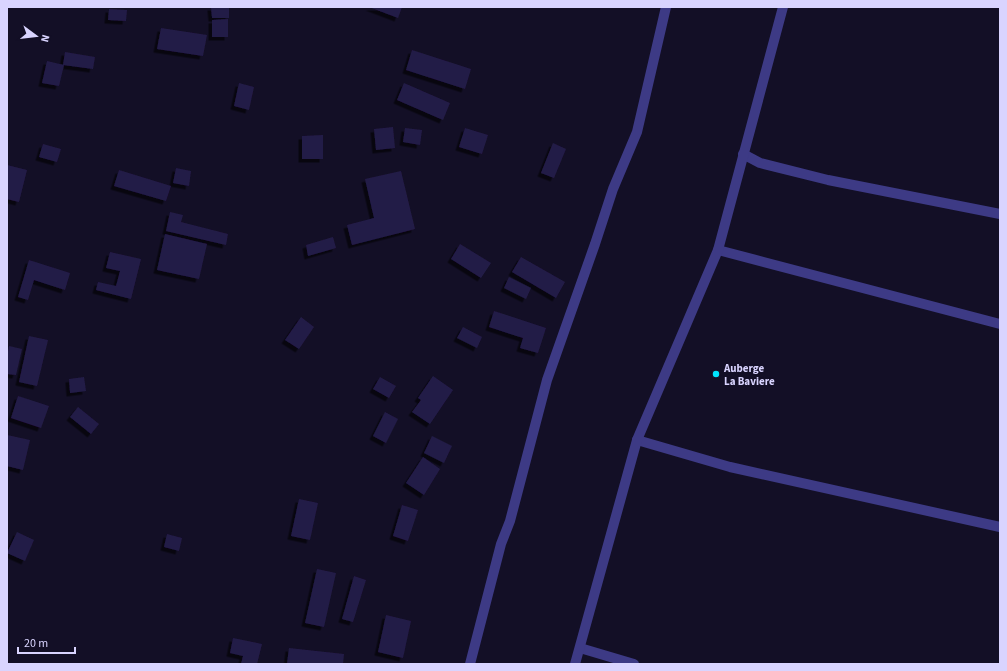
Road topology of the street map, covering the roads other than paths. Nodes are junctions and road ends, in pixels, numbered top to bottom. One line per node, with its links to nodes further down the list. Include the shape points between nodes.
1 (666, 7): 10 (street, via 637,132 613,189 547,380)
2 (783, 7): 3 (street)
3 (743, 154): 4 (street, via 760,163 828,180); 5 (street)
4 (1000, 214)
5 (718, 250): 6 (street); 7 (street)
6 (1000, 324)
7 (637, 440): 8 (street, via 730,467); 9 (street)
8 (1000, 526)
9 (580, 648): 11 (street); 12 (street)
10 (470, 664)
11 (575, 664)
12 (634, 664)

